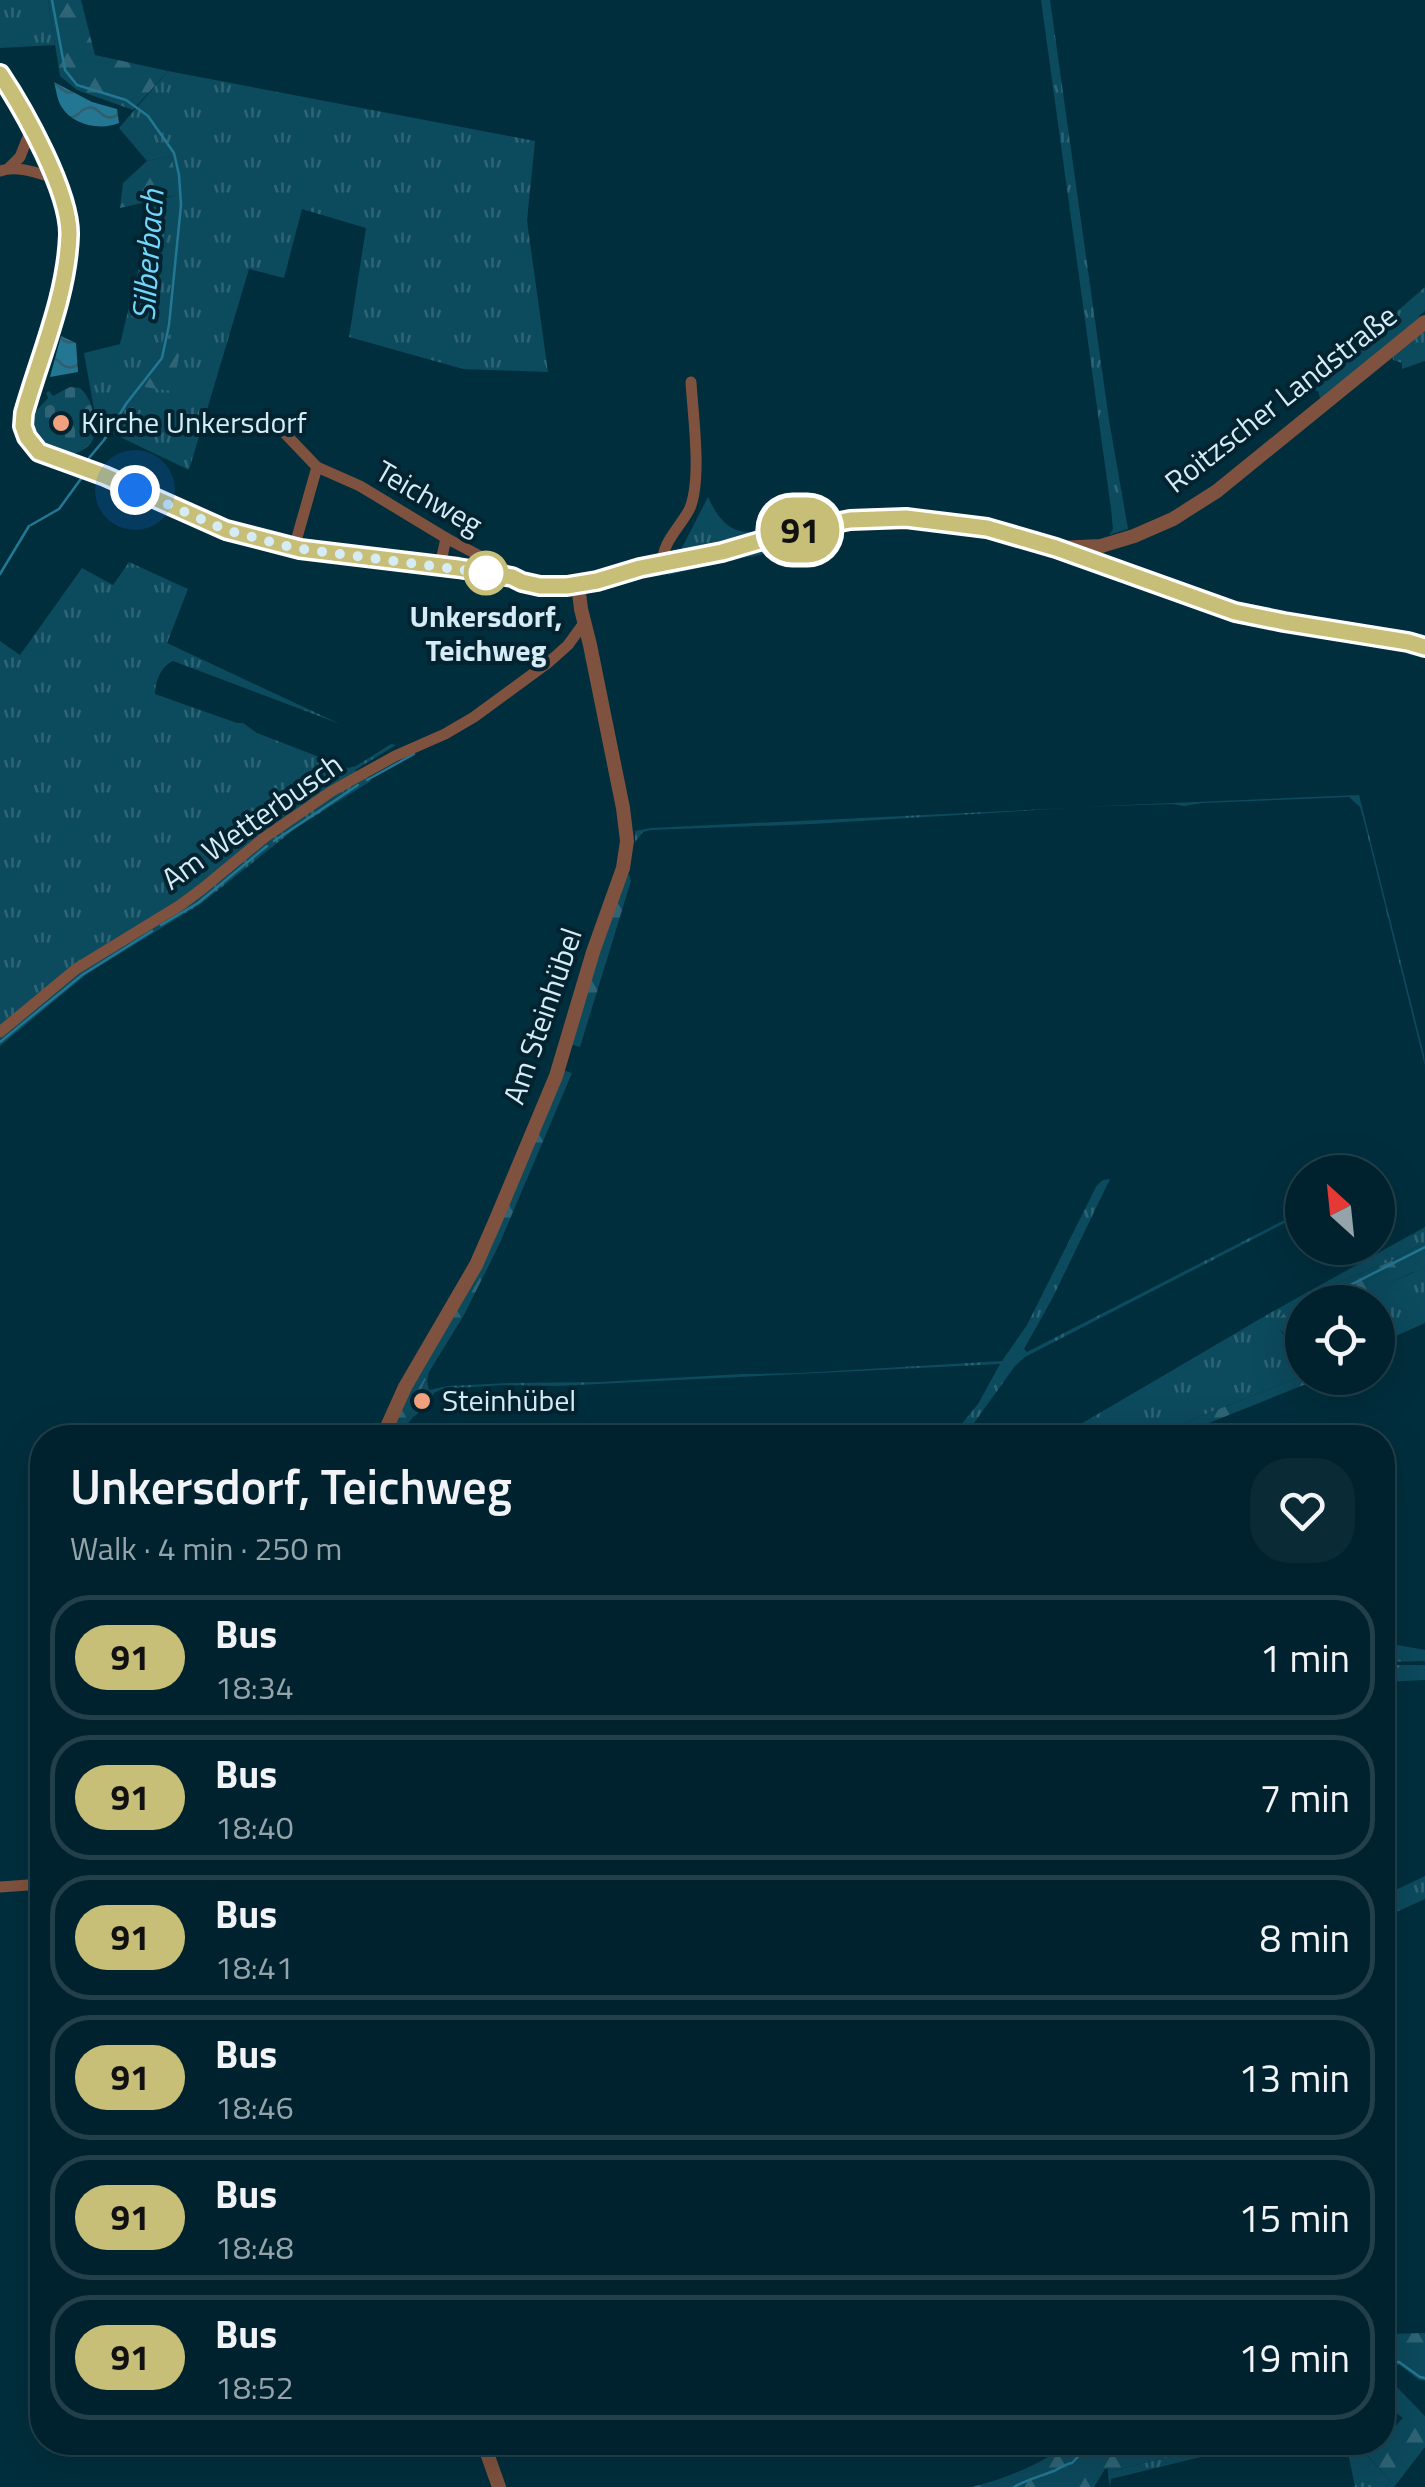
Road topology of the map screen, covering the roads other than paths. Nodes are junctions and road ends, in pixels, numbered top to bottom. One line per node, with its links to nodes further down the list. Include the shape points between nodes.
1 (0, 74): 2 (street, Roitzscher Landstraße)
2 (32, 128): 3 (street, via 20,156); 4 (street, Roitzscher Landstraße)
3 (5, 169): 4 (street)
4 (54, 178): 11 (street, Roitzscher Landstraße, via 68,220 68,246 23,426 34,449 226,530)
5 (1425, 322): 10 (street, Roitzscher Landstraße, via 1216,491 1173,518)
6 (691, 382): 13 (street, via 696,476 691,505 663,552)
7 (274, 422): 8 (street, Teichweg)
8 (318, 467): 9 (street, Teichweg); 11 (street)
9 (446, 538): 15 (street); 16 (street, Teichweg)
10 (1102, 546): 12 (street, Roitzscher Landstraße); 14 (street)
11 (294, 548): 15 (street, Roitzscher Landstraße)
12 (1056, 548): 13 (street, Roitzscher Landstraße, via 987,528 906,518 835,523); 14 (street)
13 (669, 562): 17 (street, Roitzscher Landstraße)
14 (1102, 564): 19 (street, via 1235,612)
15 (440, 566): 16 (street, Roitzscher Landstraße)
16 (512, 577): 17 (street, Roitzscher Landstraße, via 540,586)
17 (578, 586): 18 (street, Am Steinhübel)
18 (584, 623): 20 (street, Am Wetterbusch, via 549,662 474,717 332,792 202,890 76,969); 21 (street, Am Steinhübel, via 624,808 623,868 556,1076 498,1217)
19 (1425, 647)
20 (0, 1032)
21 (388, 1425)
22 (30, 1885): 23 (street)
23 (0, 1887)
24 (488, 2455): 25 (street)
25 (499, 2487)

